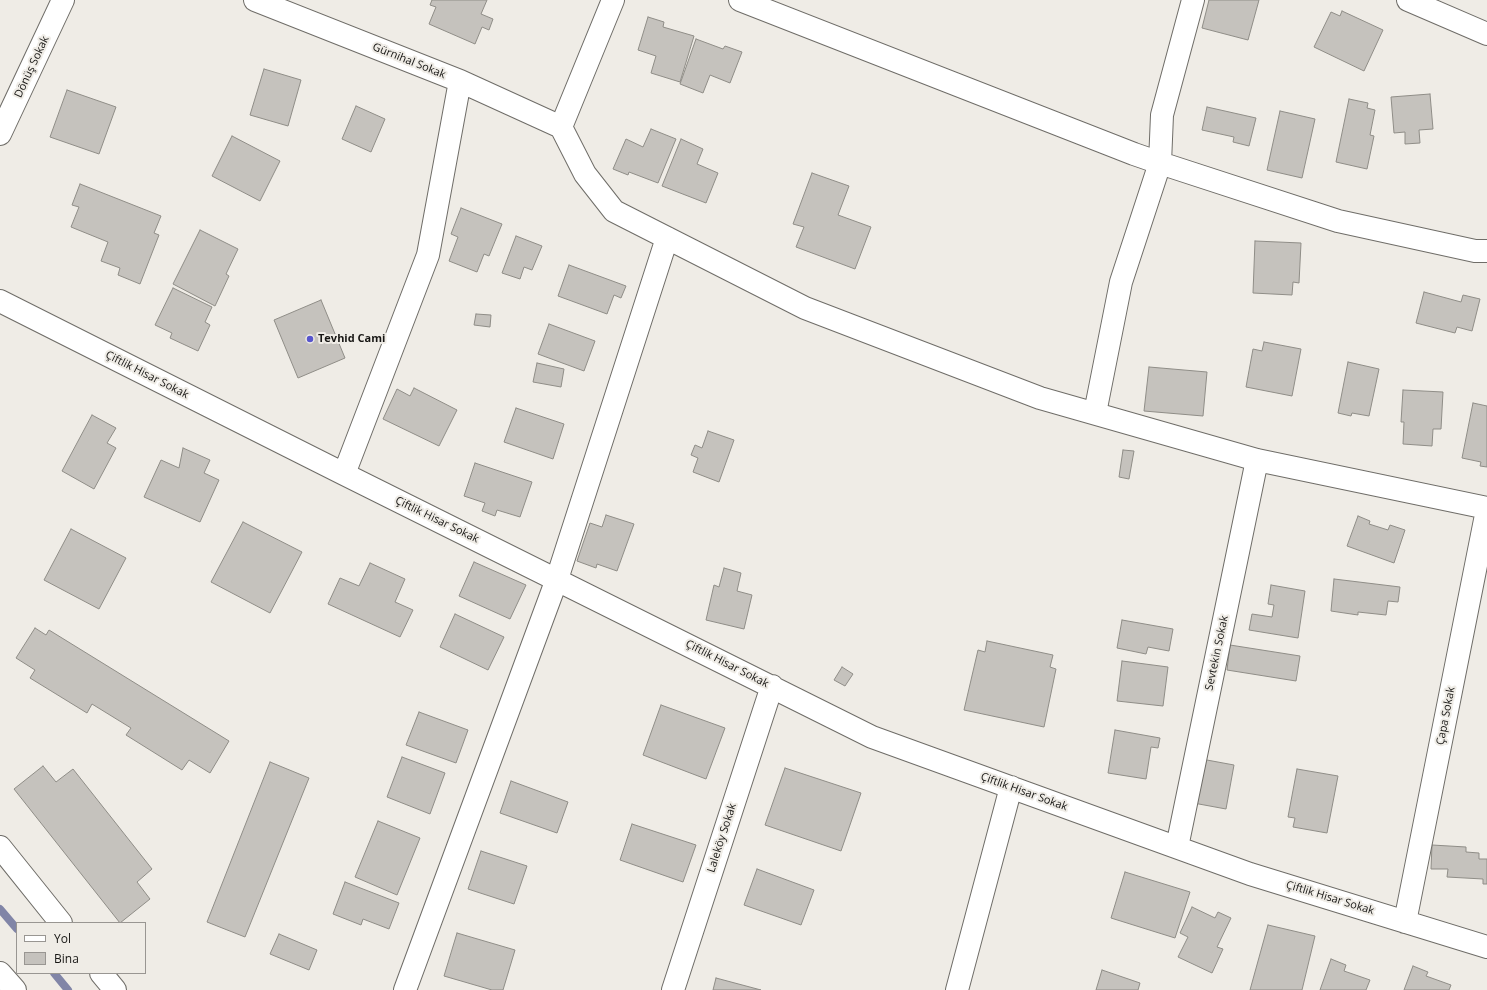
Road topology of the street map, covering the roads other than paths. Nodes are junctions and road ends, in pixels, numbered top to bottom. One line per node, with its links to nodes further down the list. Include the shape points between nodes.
1 (63, 0): 10 (street, Dönüş Sokak)
2 (613, 0): 9 (street)
3 (740, 0): 11 (street)
4 (1193, 0): 11 (street, via 1162,115)
5 (1408, 0): 7 (street)
6 (263, 1): 8 (street, Gürnihal Sokak)
7 (1487, 34)
8 (460, 81): 9 (street, Gürnihal Sokak); 17 (street, via 428,255)
9 (561, 127): 12 (street, via 585,174 614,211)
10 (0, 134)
11 (1160, 163): 13 (street, via 1338,221 1475,251); 15 (street, via 1121,282)
12 (667, 238): 15 (street, via 805,308 1040,398); 19 (street)
13 (1487, 250)
14 (0, 300): 17 (street, Çiftlik Hisar Sokak)
15 (1095, 413): 16 (street)
16 (1257, 460): 18 (street); 23 (street, Sevtekin Sokak)
17 (344, 474): 19 (street, Çiftlik Hisar Sokak)
18 (1487, 509): 25 (street, Çapa Sokak)
19 (557, 579): 20 (street, Çiftlik Hisar Sokak); 31 (street)
20 (772, 686): 21 (street, Çiftlik Hisar Sokak, via 872,737); 32 (street, Laleköy Sokak)
21 (1011, 787): 23 (street, Çiftlik Hisar Sokak); 33 (street)
22 (0, 847): 24 (street)
23 (1177, 847): 25 (street, Çiftlik Hisar Sokak, via 1250,874)
24 (60, 922)
25 (1405, 922): 26 (street, Çiftlik Hisar Sokak)
26 (1487, 947)
27 (0, 973): 29 (street)
28 (102, 974): 30 (street)
29 (15, 990)
30 (115, 990)
31 (405, 990)
32 (673, 990)
33 (957, 990)

